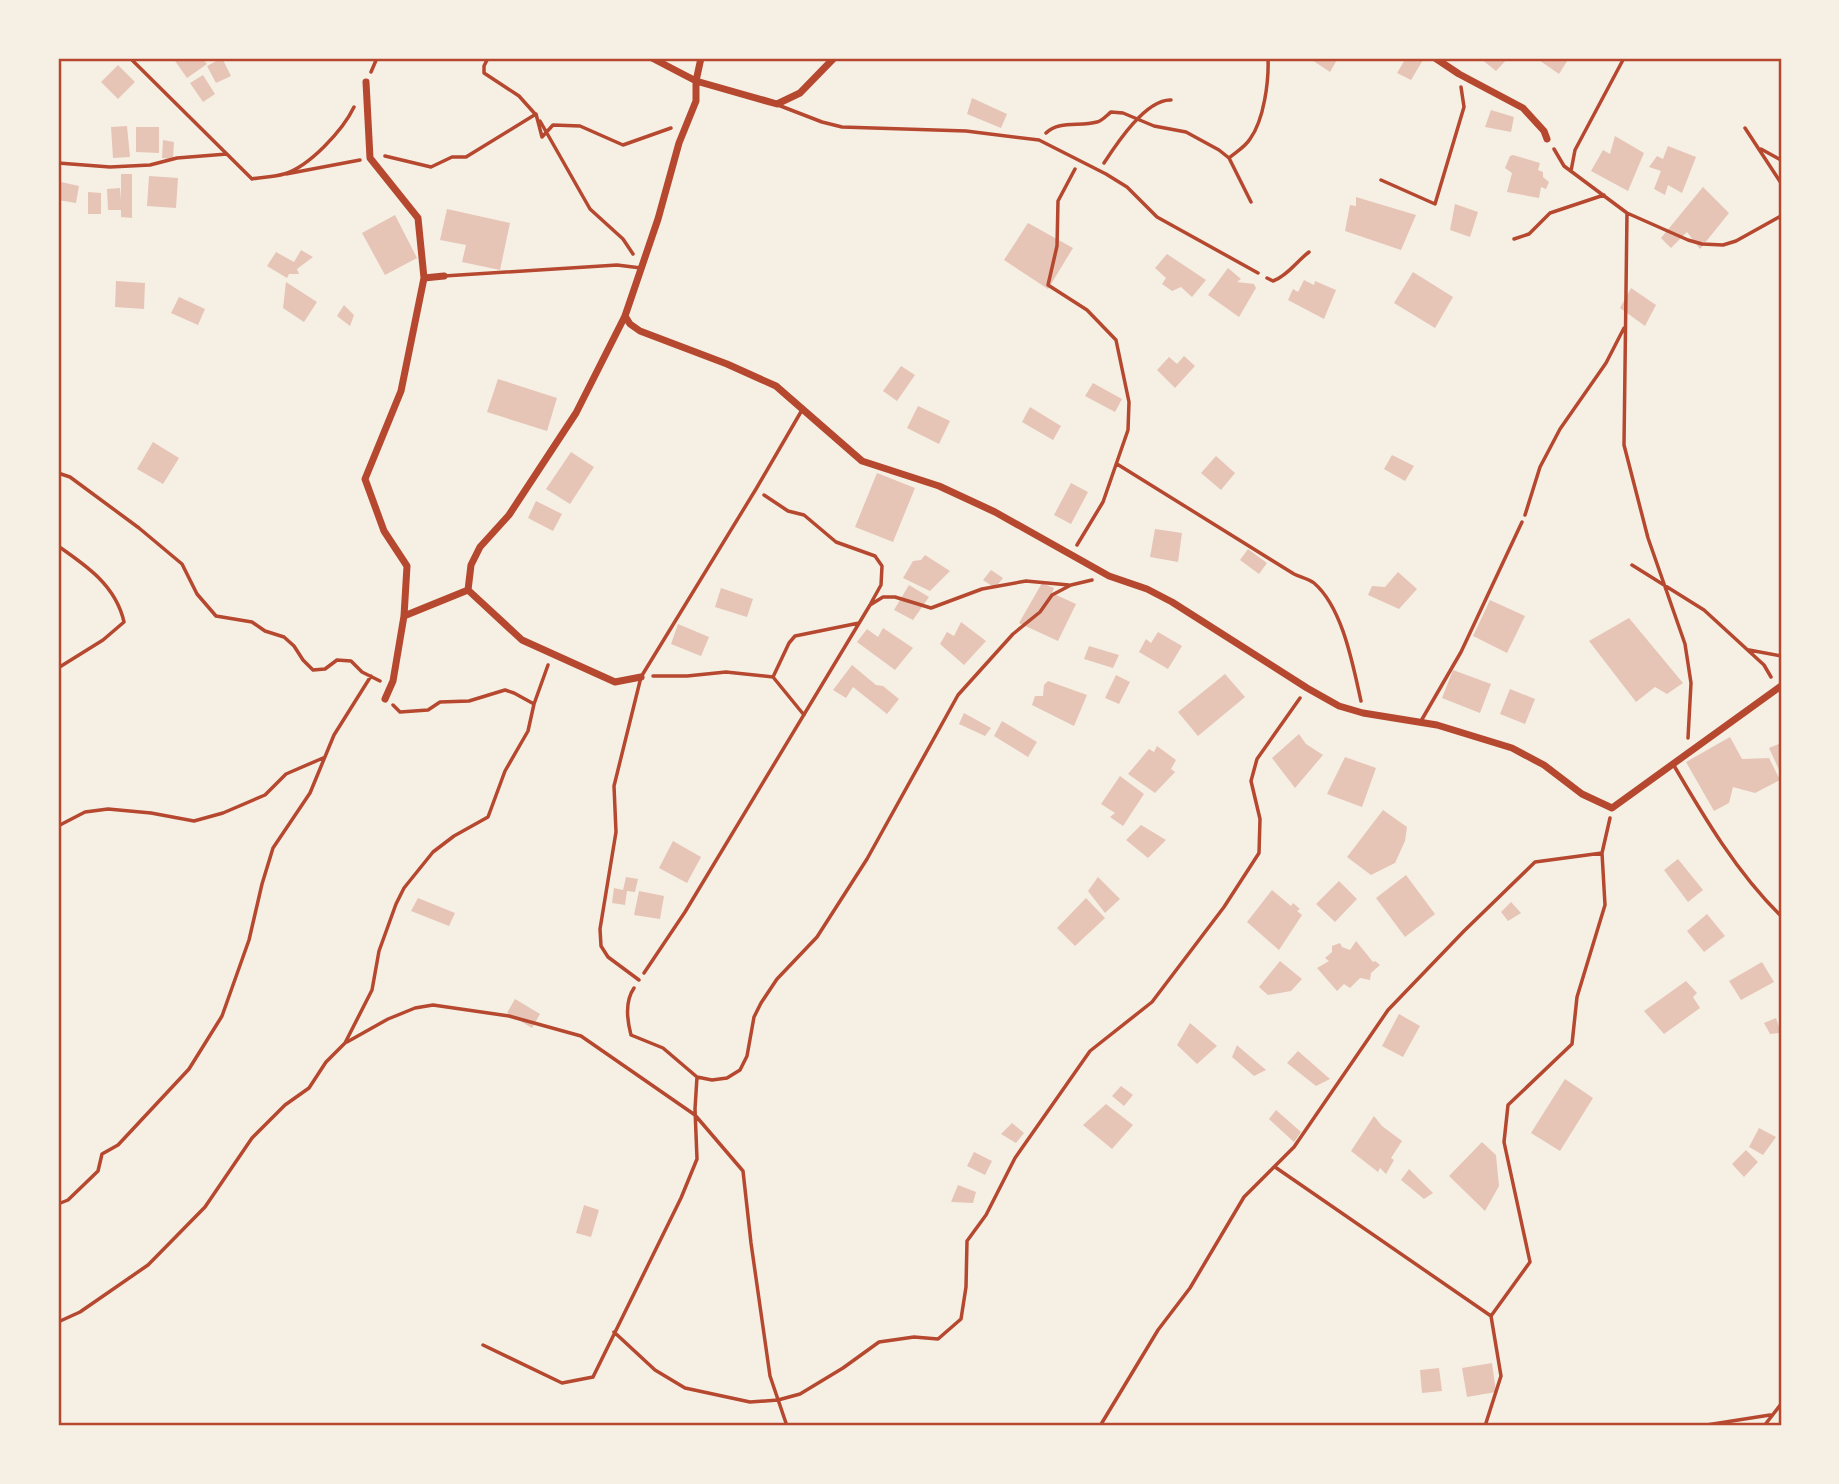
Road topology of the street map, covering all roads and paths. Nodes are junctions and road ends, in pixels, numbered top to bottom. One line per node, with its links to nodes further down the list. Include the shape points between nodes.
1 (130, 58): 22 (path)
2 (377, 58): 12 (path)
3 (488, 58): 15 (path, via 484,73 519,96)
4 (652, 58): 11 (street)
5 (701, 58): 11 (street)
6 (834, 58): 14 (street, via 800,93)
7 (1268, 58): 24 (path, via 1266,92 1255,128 1250,139)
8 (1435, 58): 10 (street)
9 (1624, 58): 29 (path, via 1575,150)
10 (1459, 74): 19 (street, via 1523,108); 31 (path, via 1464,107 1434,204)
11 (696, 81): 14 (street); 17 (street)
12 (366, 82): 23 (street); 30 (path, via 346,123 321,150)
13 (1171, 100): 16 (path, via 1152,105)
14 (777, 104): 20 (lane, via 842,127 966,131)
15 (536, 114): 17 (path, via 542,137 553,125 580,125 623,145); 23 (path, via 466,157 452,157 431,167 385,156); 39 (path, via 590,209 623,239)
16 (1138, 119): 20 (path, via 1111,112 1099,122 1049,129); 24 (path, via 1186,132); 28 (path)
17 (690, 121): 39 (street)
18 (1745, 128): 21 (path)
19 (1547, 139): 29 (path)
20 (1039, 140): 26 (lane)
21 (1760, 148): 25 (path); 32 (path)
22 (226, 154): 27 (path, via 110,167); 30 (path, via 252,179)
23 (370, 158): 30 (path); 42 (street, via 418,218)
24 (1228, 158): 34 (path)
25 (1781, 160)
26 (1079, 161): 28 (lane); 46 (path, via 1058,201 1057,246 1048,285 1087,310 1116,340 1129,402 1128,430)
27 (58, 163)
28 (1099, 170): 40 (lane, via 1127,187 1157,217)
29 (1571, 171): 33 (path)
30 (286, 174)
31 (1381, 180)
32 (1781, 183)
33 (1604, 195): 35 (path); 37 (path, via 1550,213 1529,233)
34 (1251, 202)
35 (1627, 213): 36 (path, via 1702,244 1723,244); 44 (path)
36 (1781, 216)
37 (1514, 239)
38 (1309, 252): 40 (path, via 1282,278 1273,281)
39 (642, 268): 41 (lane, via 617,265); 43 (street)
40 (1258, 273)
41 (444, 276): 42 (street)
42 (424, 278): 58 (street, via 401,391 365,479 384,530 407,566)
43 (625, 316): 45 (street, via 640,331 776,386); 56 (street, via 576,413 509,515 480,547 471,565)
44 (1625, 326): 49 (path, via 1606,363 1560,429); 55 (path, via 1625,445)
45 (802, 410): 48 (lane); 51 (street, via 862,461 939,486)
46 (1117, 464): 51 (path, via 1103,502); 71 (path, via 1314,583 1334,610 1352,661)
47 (58, 473): 64 (path, via 139,528 182,564 197,594 216,616 252,622 284,637 313,670 325,669 337,660 351,661)
48 (756, 489): 57 (path, via 788,511 804,514 836,542 875,556 882,566 881,585); 65 (lane)
49 (1522, 522): 73 (lane, via 1461,652)
50 (58, 546): 63 (path, via 93,570 120,605 124,622)
51 (1070, 556): 53 (street)
52 (1632, 565): 55 (path)
53 (1109, 576): 54 (path); 67 (street, via 1172,602)
54 (1071, 585): 57 (path, via 1026,581 982,589 931,608 895,597 883,597); 83 (path, via 1052,595 958,695 867,859 817,937 761,1003 740,1070 727,1078)
55 (1663, 585): 60 (path, via 1704,610); 74 (path, via 1685,644 1691,683)
56 (468, 590): 58 (street); 61 (street, via 522,640)
57 (870, 605): 59 (path)
58 (404, 616): 69 (street, via 393,681)
59 (859, 623): 66 (path, via 795,636); 72 (path)
60 (1747, 650): 62 (path); 68 (path)
61 (552, 653): 65 (street, via 615,682); 70 (path)
62 (1781, 656)
63 (58, 668)
64 (371, 676): 69 (path, via 380,680); 75 (path)
65 (641, 677): 66 (path, via 726,672); 81 (lane, via 614,786 616,832 600,929 601,946 608,957)
66 (773, 677): 72 (path)
67 (1307, 688): 71 (street); 93 (path, via 1257,760 1251,781 1260,819 1259,853 1152,1002 1090,1051 1015,1158 967,1241 961,1319 938,1339 914,1336 878,1342 800,1394)
68 (1780, 688): 74 (street)
69 (385, 699): 70 (path, via 401,712 428,710 440,702 469,701 505,690)
70 (534, 704): 82 (path, via 528,731 505,772 488,817 433,852 404,888 379,951 372,989)
71 (1363, 713): 73 (street)
72 (804, 715): 81 (path)
73 (1421, 721): 77 (street, via 1512,748)
74 (1687, 754): 76 (street)
75 (325, 757): 78 (path, via 286,774 265,795 194,821 108,809 85,812); 88 (path, via 310,793 273,848 249,940 222,1016 189,1069 118,1145 103,1154 98,1171)
76 (1673, 764): 77 (street); 80 (lane, via 1730,854)
77 (1612, 808): 79 (path)
78 (58, 826)
79 (1602, 853): 87 (path, via 1535,862 1388,1010 1294,1147); 89 (path, via 1605,905 1577,997 1572,1044 1508,1105 1504,1142 1530,1262)
80 (1781, 916)
81 (639, 980): 83 (path, via 629,996 631,1035 663,1048)
82 (345, 1043): 86 (path, via 388,1019 433,1004 509,1016 581,1036); 90 (path, via 309,1088 252,1138 205,1207 148,1265)
83 (697, 1077): 86 (path)
84 (1781, 1097): 85 (path)
85 (1781, 1107)
86 (695, 1115): 91 (path, via 697,1158); 93 (path, via 743,1171 770,1376)
87 (1275, 1167): 89 (path); 97 (path, via 1244,1197)
88 (58, 1204)
89 (1491, 1316): 98 (path, via 1501,1376)
90 (58, 1322)
91 (614, 1332): 92 (path, via 593,1377 562,1383); 93 (path, via 655,1370 685,1388 750,1402)
92 (483, 1345)
93 (778, 1400): 96 (path)
94 (1781, 1404): 95 (path)
95 (1770, 1415): 99 (path); 100 (path)
96 (786, 1426)
97 (1101, 1426)
98 (1485, 1426)
99 (1700, 1426)
100 (1763, 1426)

